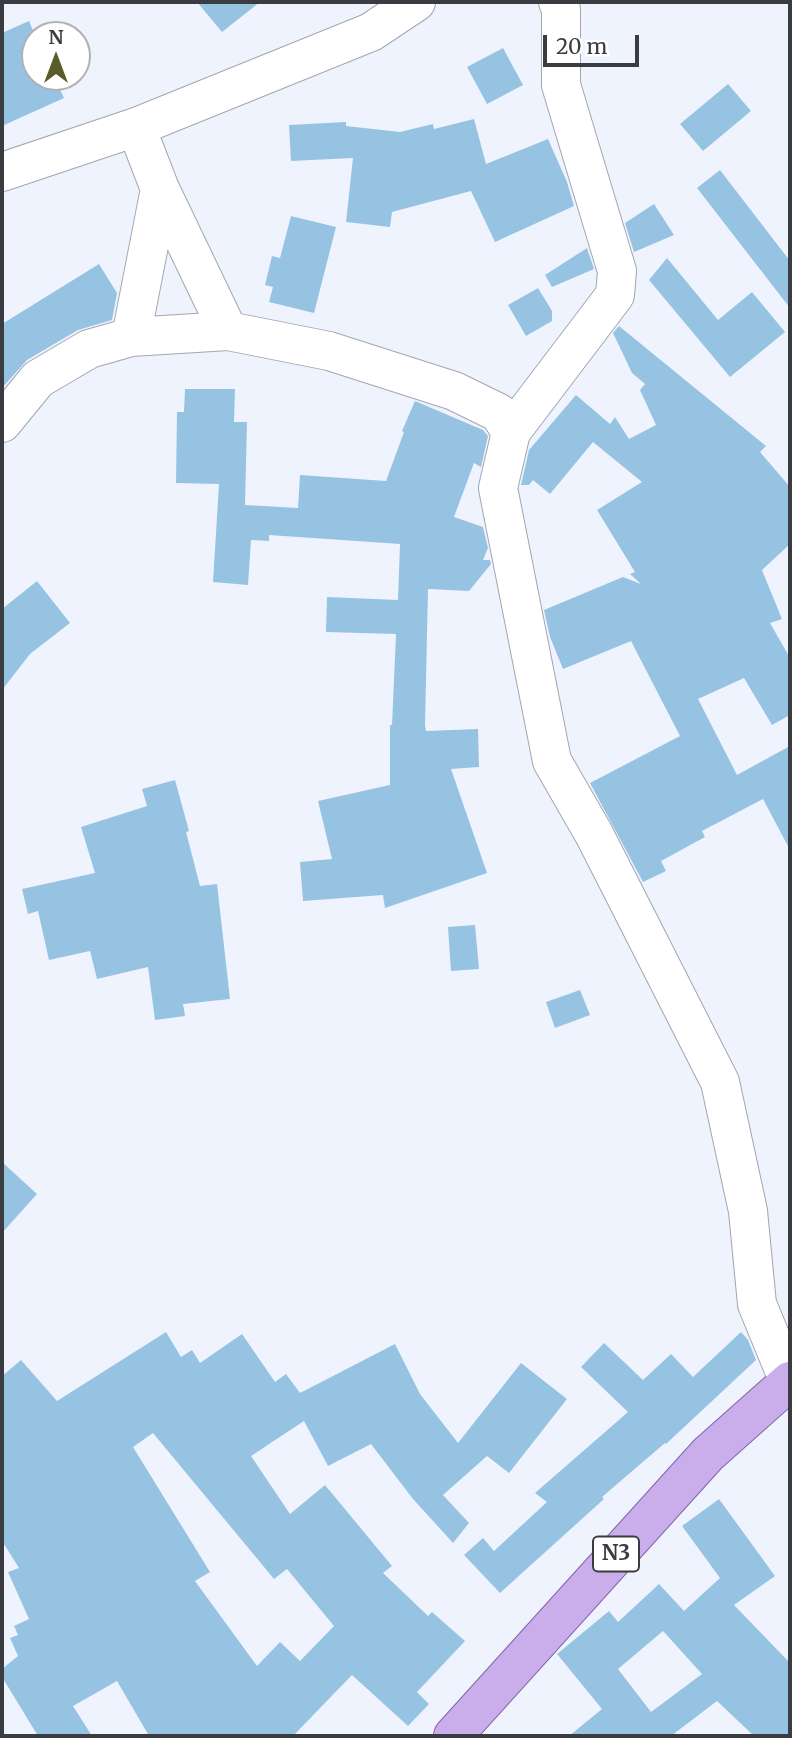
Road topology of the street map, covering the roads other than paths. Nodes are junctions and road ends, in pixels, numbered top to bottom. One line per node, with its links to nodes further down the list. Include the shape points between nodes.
1 (416, 2): 3 (street, via 372,32)
2 (558, 2): 9 (street, via 561,85 617,271 615,295)
3 (136, 127): 4 (street); 5 (street)
4 (2, 172)
5 (160, 189): 6 (street); 7 (street)
6 (228, 331): 7 (street); 9 (street, via 329,351 454,391 499,413)
7 (131, 337): 8 (street, via 89,349 38,379)
8 (2, 423)
9 (511, 432): 10 (street, via 498,488 552,761 594,834 719,1082 748,1211 757,1304)
10 (790, 1381): 11 (main road, N3, via 708,1454)
11 (460, 1733)

